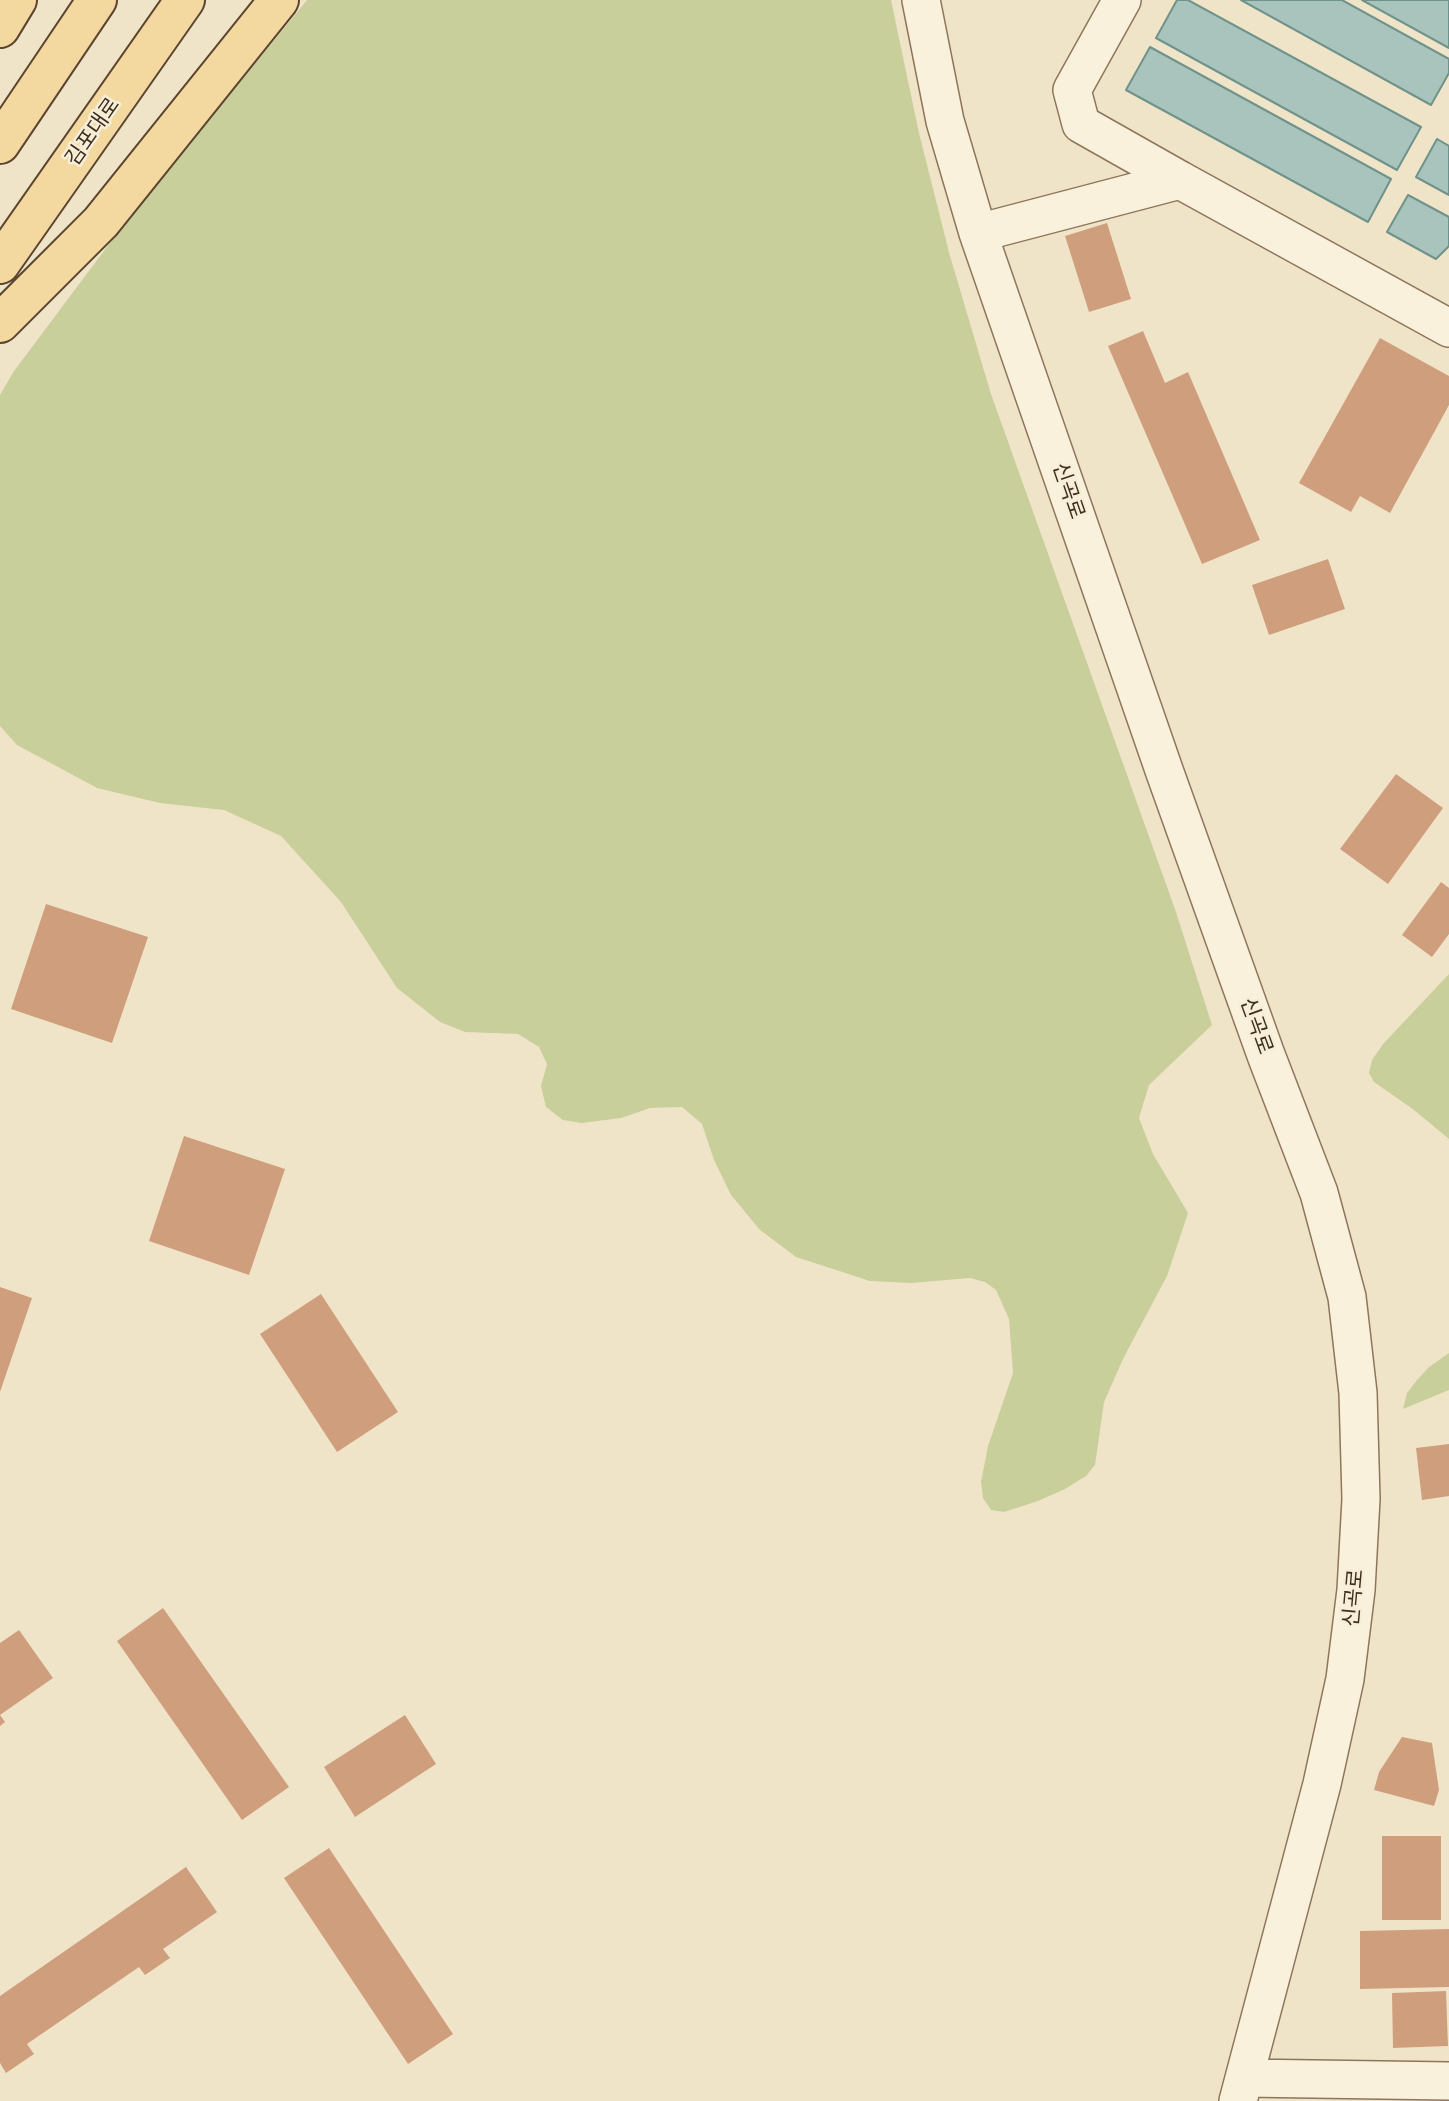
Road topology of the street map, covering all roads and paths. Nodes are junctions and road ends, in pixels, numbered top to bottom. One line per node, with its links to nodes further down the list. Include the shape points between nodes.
1 (17, 0): 7 (main road)
2 (97, 0): 8 (main road)
3 (185, 0): 11 (main road, 김포대로)
4 (279, 0): 12 (main road, via 101,222)
5 (920, 0): 10 (street, 신곡로, via 945,121)
6 (1122, 0): 9 (street, via 1072,90 1082,124)
7 (0, 28)
8 (0, 145)
9 (1180, 180): 10 (street); 13 (street)
10 (978, 233): 15 (street, 신곡로, via 1169,783 1319,1193 1347,1297 1358,1393 1361,1499 1345,1679)
11 (0, 264)
12 (0, 323)
13 (1449, 328)
14 (1449, 2081): 15 (street, 신곡로)
15 (1242, 2089)

